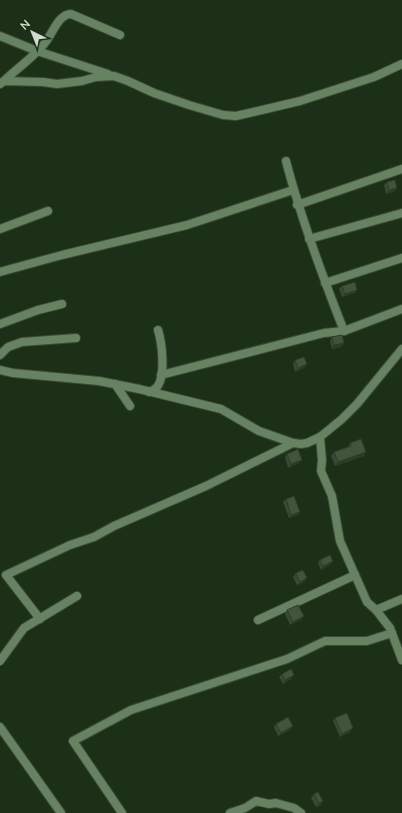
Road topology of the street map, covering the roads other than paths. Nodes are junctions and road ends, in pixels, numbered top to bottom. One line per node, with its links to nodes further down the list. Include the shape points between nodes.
1 (120, 35): 3 (street, via 68,14 62,16)
2 (0, 36): 3 (street)
3 (37, 51): 5 (street); 6 (street)
4 (402, 64): 5 (street, via 374,77 300,101 236,116 189,105)
5 (114, 76): 6 (street, via 62,83)
6 (2, 82)
7 (286, 161): 9 (street)
8 (402, 169): 10 (street)
9 (293, 190): 10 (street); 16 (street, via 187,225)
10 (297, 205): 14 (street)
11 (48, 211): 13 (street)
12 (402, 213): 14 (street)
13 (0, 229)
14 (309, 239): 17 (street)
15 (402, 258): 17 (street)
16 (0, 272)
17 (325, 283): 22 (street)
18 (62, 304): 20 (street)
19 (402, 310): 22 (street)
20 (0, 324)
21 (158, 330): 27 (street, via 162,355)
22 (344, 331): 27 (street, via 324,333)
23 (76, 338): 25 (street, via 22,342 8,347)
24 (402, 349): 31 (street, via 357,404)
25 (0, 355)
26 (0, 370): 28 (street)
27 (161, 375): 29 (street, via 157,386)
28 (115, 384): 29 (street); 30 (street)
29 (149, 392): 32 (street, via 222,409 259,431)
30 (130, 406)
31 (320, 437): 32 (street, via 307,443); 33 (street, via 322,476 332,496 340,541)
32 (293, 443): 37 (street, via 206,486 6,575)
33 (355, 575): 36 (street, via 367,602); 38 (street)
34 (77, 596): 37 (street)
35 (402, 599): 36 (street)
36 (376, 610): 39 (street)
37 (40, 619): 41 (street, via 24,628)
38 (258, 620)
39 (392, 633): 40 (street); 44 (street, via 367,641 325,641 287,660 131,710 73,741)
40 (402, 660)
41 (0, 661)
42 (0, 727): 43 (street)
43 (61, 813)
44 (122, 813)
45 (230, 813): 46 (street, via 256,801 288,806)
46 (301, 813)

